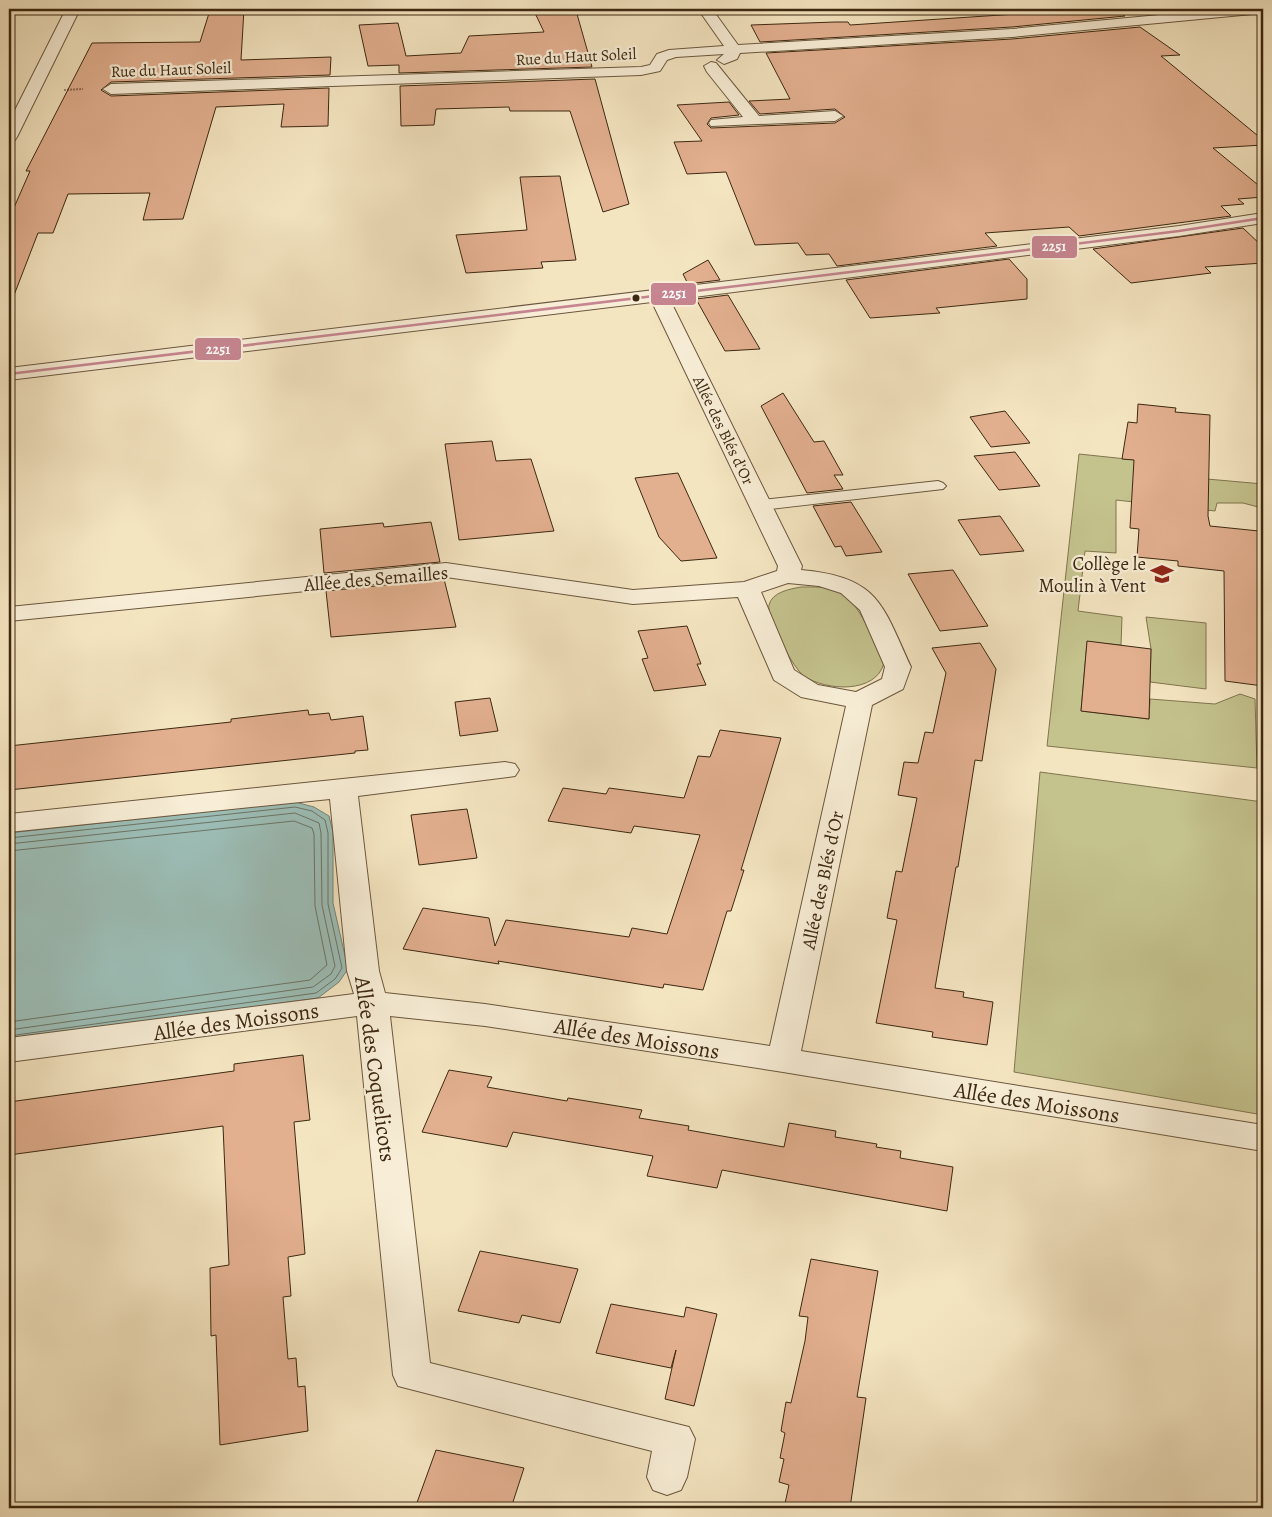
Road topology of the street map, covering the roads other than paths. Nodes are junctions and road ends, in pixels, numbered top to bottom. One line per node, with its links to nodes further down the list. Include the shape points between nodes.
1 (73, 9): 11 (street)
2 (705, 9): 6 (street)
3 (1162, 9): 5 (street)
4 (1263, 9): 5 (street, Rue du Haut Soleil)
5 (1174, 17): 6 (street, Rue du Haut Soleil, via 1012,33)
6 (734, 50): 8 (street, Rue du Haut Soleil, via 674,53 662,57 655,68); 13 (street, via 732,56 704,67 714,72)
7 (679, 68): 8 (street, Rue du Haut Soleil)
8 (649, 70): 9 (street, Rue du Haut Soleil)
9 (111, 89)
10 (14, 90): 11 (street)
11 (32, 90): 15 (street)
12 (835, 116): 13 (street)
13 (756, 121): 14 (street)
14 (717, 123)
15 (9, 137)
16 (1263, 218): 17 (street, via 1159,234)
17 (658, 294): 18 (street, via 291,342); 20 (street, Allée des Blés d'Or)
18 (9, 374)
19 (938, 486): 20 (lane)
20 (761, 505): 21 (street, Allée des Blés d'Or)
21 (789, 571): 22 (street, Allée des Semailles); 24 (street, via 850,588 871,607 898,668 894,684)
22 (748, 589): 23 (street, Allée des Semailles, via 633,597 446,570); 24 (street, via 784,674 810,690)
23 (9, 614)
24 (860, 701): 30 (street, Allée des Blés d'Or)
25 (505, 770): 26 (street)
26 (343, 789): 27 (street); 28 (street, Allée des Coquelicots, via 362,971)
27 (9, 823)
28 (372, 1003): 29 (street, Allée des Moissons); 30 (street, Allée des Moissons, via 485,1015); 32 (street, Allée des Coquelicots, via 412,1375 675,1439)
29 (9, 1050)
30 (783, 1060): 31 (street, Allée des Moissons)
31 (1263, 1138)
32 (667, 1477)

